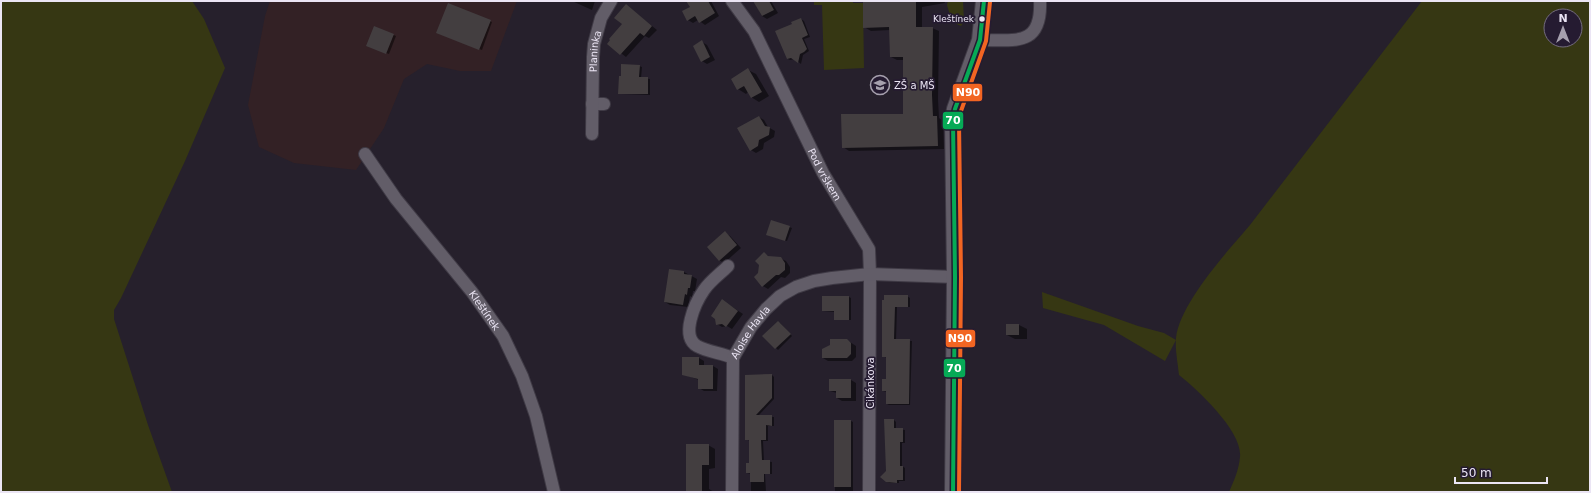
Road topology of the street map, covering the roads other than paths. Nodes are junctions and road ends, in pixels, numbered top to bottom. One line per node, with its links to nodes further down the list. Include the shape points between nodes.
1 (611, 1): 6 (street, Planinka, via 601,18 594,44)
2 (732, 1): 11 (street, Pod vrškem, via 754,31 819,166 869,249)
3 (984, 1): 5 (street)
4 (1040, 1): 5 (street, via 1041,14 1037,28 1029,35 1020,40)
5 (980, 40): 12 (street, via 953,120)
6 (592, 104): 7 (street); 8 (street, Planinka)
7 (604, 104)
8 (592, 134)
9 (365, 154): 14 (street, Kleštínek, via 396,199 472,292 503,336 522,376 536,416)
10 (728, 266): 13 (street, via 705,289 696,303 689,325 690,338 696,346)
11 (870, 274): 12 (street); 13 (street, Aloise Havla, via 814,281 780,296 751,327); 16 (street, Cikánkova)
12 (955, 277): 17 (street)
13 (733, 358): 15 (street, Aloise Havla)
14 (554, 492)
15 (732, 492)
16 (869, 492)
17 (953, 492)

